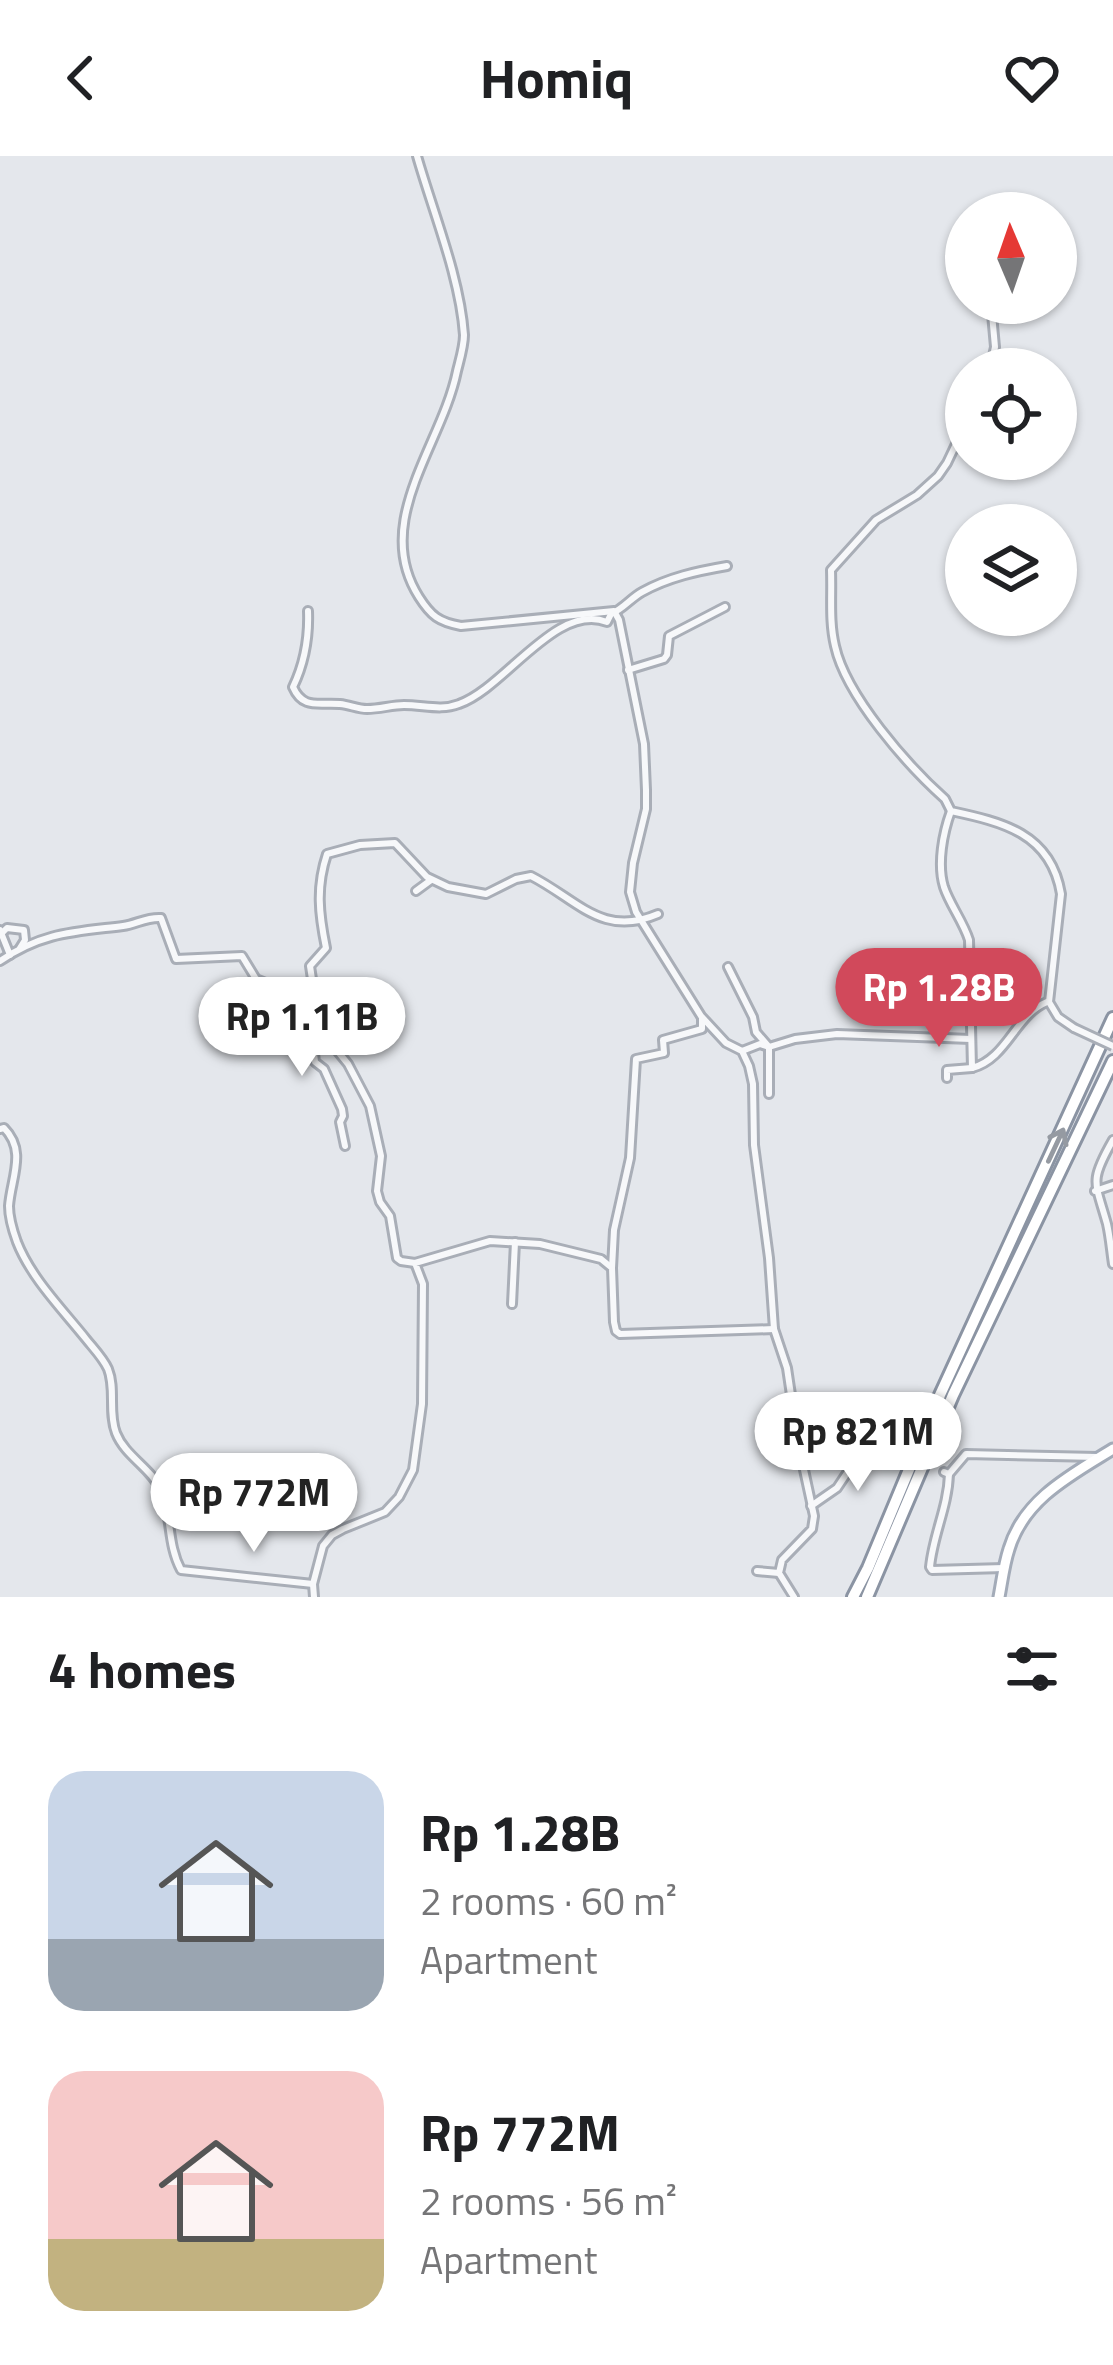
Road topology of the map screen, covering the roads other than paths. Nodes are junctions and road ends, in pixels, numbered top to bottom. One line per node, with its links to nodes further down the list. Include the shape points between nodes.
1 (417, 156): 6 (street, via 464,338 452,396 402,525 407,579 431,616 461,626)
2 (945, 467): 8 (street, via 876,520 831,570 831,617 852,688)
3 (727, 566): 6 (street, via 661,582)
4 (725, 607): 7 (street, via 669,636 664,659)
5 (308, 611): 6 (street, via 293,687 298,697 372,709 462,704 560,628 608,622)
6 (614, 611): 7 (street)
7 (628, 670): 12 (street, via 644,744 646,809 630,892)
8 (951, 811): 17 (street, via 1019,830 1053,869 1061,894); 22 (street, via 941,864 969,940)
9 (431, 880): 10 (street); 12 (street, via 486,894 531,876 604,920); 20 (street, via 394,843 327,854 317,899 326,948 310,966)
10 (416, 891)
11 (658, 914): 12 (street)
12 (642, 921): 18 (street)
13 (1, 931): 14 (street); 14 (street, via 24,930)
14 (13, 953): 15 (street); 20 (street, via 54,935 161,918 174,957 242,956 258,981)
15 (0, 962)
16 (728, 967): 24 (street)
17 (1049, 1002): 23 (street, bridge, via 1058,1017); 27 (street)
18 (701, 1016): 25 (street); 38 (street, via 703,1028 663,1040 664,1053 636,1059)
19 (1113, 1018): 53 (highway, one-way to 19)
20 (317, 1019): 21 (street)
21 (326, 1037): 32 (street, via 313,1044 313,1056 340,1101); 36 (street, via 370,1106 380,1144 377,1191 397,1258)
22 (971, 1039): 24 (street, via 837,1034); 27 (street)
23 (1113, 1046)
24 (769, 1047): 25 (street); 29 (street)
25 (742, 1051): 40 (street, via 752,1084)
26 (1113, 1060): 54 (highway, via 952,1395)
27 (973, 1068): 28 (street, via 947,1070)
28 (946, 1078)
29 (769, 1094)
30 (0, 1129): 50 (street, via 16,1146 9,1208 18,1244 106,1365 116,1434 160,1488 181,1570)
31 (1113, 1139): 34 (street)
32 (345, 1146)
33 (1113, 1185): 34 (street)
34 (1095, 1191): 37 (street)
35 (515, 1242): 36 (street, via 490,1241); 38 (street); 39 (street)
36 (416, 1263): 50 (street, via 422,1380 413,1470 385,1512 332,1535)
37 (1113, 1264)
38 (613, 1268): 40 (street, via 620,1334)
39 (512, 1304)
40 (774, 1329): 41 (street)
41 (798, 1442): 42 (street, via 864,1434); 46 (street)
42 (871, 1448): 44 (street); 46 (street)
43 (1113, 1449): 45 (main road)
44 (899, 1452)
45 (1100, 1457): 47 (main road, via 1035,1503); 47 (street, via 966,1454 947,1473 929,1567)
46 (811, 1506): 49 (street, via 812,1529)
47 (1004, 1568): 55 (main road)
48 (757, 1571): 49 (street)
49 (779, 1573): 52 (street)
50 (314, 1584): 51 (street)
51 (314, 1597)
52 (794, 1597)
53 (854, 1597)
54 (867, 1597)
55 (999, 1597)

